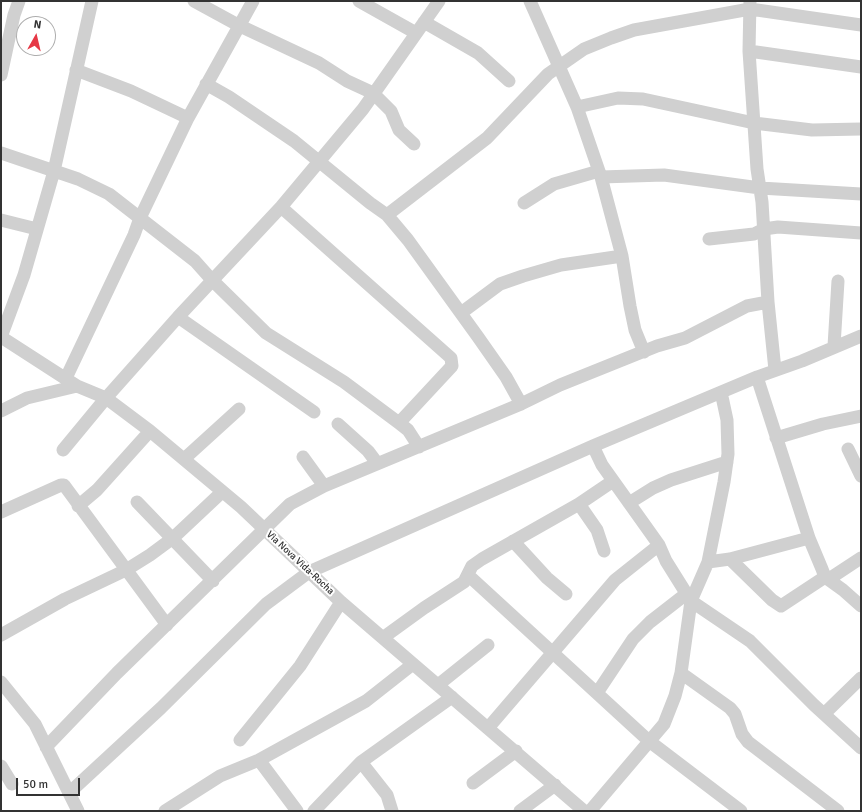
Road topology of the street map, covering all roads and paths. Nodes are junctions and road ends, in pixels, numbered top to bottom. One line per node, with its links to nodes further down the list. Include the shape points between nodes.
1 (20, 1): 17 (street)
2 (92, 1): 16 (street)
3 (194, 1): 10 (street)
4 (253, 1): 10 (street)
5 (359, 1): 12 (street)
6 (439, 1): 9 (street)
7 (530, 1): 14 (street)
8 (750, 5): 11 (street); 13 (street); 14 (street, via 634,30 584,49)
9 (424, 22): 12 (street); 18 (street, via 478,53)
10 (238, 25): 19 (street); 20 (street, via 319,63 347,81)
11 (861, 25)
12 (416, 33): 20 (street)
13 (749, 51): 15 (street); 23 (street)
14 (559, 66): 21 (street); 34 (street, via 548,74 487,138)
15 (861, 67)
16 (76, 70): 22 (street, via 131,91); 28 (street)
17 (1, 75)
18 (509, 80)
19 (206, 84): 22 (street); 27 (street, via 260,117)
20 (373, 93): 25 (street, via 392,111 399,130); 27 (street, via 363,109)
21 (577, 107): 23 (street, via 618,98 643,99); 29 (street)
22 (188, 118): 35 (street)
23 (754, 123): 24 (street, via 812,130); 30 (street)
24 (861, 129)
25 (414, 144)
26 (1, 153): 28 (street)
27 (317, 161): 33 (street); 34 (street)
28 (54, 171): 35 (street, via 109,194); 37 (street)
29 (600, 174): 30 (street, via 664,175); 32 (street, via 554,184); 41 (street)
30 (760, 188): 31 (street); 38 (street)
31 (861, 194)
32 (524, 202)
33 (281, 206): 42 (street); 62 (street, via 451,358 452,366)
34 (387, 215): 45 (street)
35 (140, 218): 42 (street, via 195,261); 53 (street)
36 (1, 220): 37 (street)
37 (37, 229): 48 (street, via 17,297)
38 (764, 229): 39 (street, via 788,227); 40 (street, via 754,234); 44 (street)
39 (861, 233)
40 (709, 238)
41 (622, 256): 45 (street, via 561,265 500,284); 50 (street, via 635,330)
42 (211, 279): 46 (street); 62 (street, via 266,333 344,382)
43 (838, 281): 49 (street)
44 (768, 302): 50 (street, via 747,306 685,338); 51 (street)
45 (461, 313): 57 (street, via 506,377)
46 (178, 317): 56 (street); 60 (street)
47 (861, 336): 49 (street)
48 (1, 337): 53 (street, Via Nova Vida-Rocha)
49 (834, 346): 51 (street)
50 (644, 352): 57 (street, via 560,385)
51 (775, 370): 52 (street)
52 (757, 377): 55 (street); 65 (street)
53 (66, 378): 54 (street, Via Nova Vida-Rocha)
54 (77, 386): 56 (street, Via Nova Vida-Rocha); 59 (street, via 27,398)
55 (721, 392): 66 (street); 72 (street, via 727,420)
56 (106, 398): 64 (street, Via Nova Vida-Rocha); 69 (street)
57 (520, 404): 67 (street)
58 (239, 409): 71 (street)
59 (1, 411)
60 (314, 412)
61 (861, 416): 65 (street)
62 (399, 422): 67 (street, via 408,430)
63 (338, 424): 73 (street)
64 (150, 431): 71 (street, Via Nova Vida-Rocha); 81 (street, via 106,480)
65 (776, 438): 85 (street)
66 (593, 446): 75 (street); 93 (street)
67 (419, 447): 73 (street)
68 (848, 449): 74 (street)
69 (63, 450)
70 (303, 457): 76 (street)
71 (184, 459): 77 (street, Via Nova Vida-Rocha)
72 (727, 462): 79 (street, via 671,480 652,488); 91 (street)
73 (376, 463): 76 (street)
74 (861, 476)
75 (613, 481): 79 (street); 80 (street)
76 (324, 486): 83 (street, via 290,504)
77 (222, 492): 83 (street, Via Nova Vida-Rocha); 84 (street)
78 (137, 502): 84 (street)
79 (629, 503): 87 (street)
80 (579, 504): 86 (street); 88 (street, via 597,530)
81 (78, 506): 82 (street, via 64,485 61,485); 92 (street)
82 (1, 512)
83 (264, 529): 93 (street, Via Nova Vida-Rocha); 96 (street)
84 (173, 538): 92 (street); 96 (street)
85 (809, 538): 90 (street); 95 (street)
86 (513, 541): 94 (street, via 472,566); 97 (street, via 547,578)
87 (659, 545): 98 (street); 105 (street, via 615,580)
88 (604, 551)
89 (861, 558): 95 (street)
90 (730, 559): 91 (street); 95 (street, via 780,606)
91 (708, 562): 98 (street)
92 (126, 570): 101 (street); 102 (street, via 65,598)
93 (309, 572): 99 (street, Via Nova Vida-Rocha); 126 (street, via 282,590 262,608 161,708)
94 (468, 575): 103 (street, via 458,586); 105 (street)
95 (827, 578): 100 (street)
96 (213, 581): 101 (street)
97 (566, 594)
98 (688, 597): 107 (street); 111 (street, via 650,622 633,639); 113 (street, via 750,641)
99 (341, 602): 103 (street, Via Nova Vida-Rocha); 115 (street, via 300,666)
100 (861, 606)
101 (167, 624): 117 (street)
102 (1, 635)
103 (384, 637): 106 (street, Via Nova Vida-Rocha)
104 (488, 645): 110 (street)
105 (552, 652): 111 (street); 114 (street)
106 (413, 664): 110 (street, Via Nova Vida-Rocha); 120 (street, via 366,701)
107 (681, 673): 116 (street, via 664,724); 136 (street, via 730,708 748,742)
108 (861, 678): 113 (street)
109 (1, 682): 117 (street, via 27,713)
110 (438, 685): 112 (street, Via Nova Vida-Rocha)
111 (597, 693): 116 (street)
112 (452, 697): 114 (street, Via Nova Vida-Rocha); 121 (street)
113 (824, 714): 118 (street)
114 (488, 728): 119 (street, Via Nova Vida-Rocha)
115 (240, 740)
116 (649, 741): 134 (street); 135 (street)
117 (46, 747): 126 (street)
118 (861, 748)
119 (516, 751): 123 (street); 125 (street, Via Nova Vida-Rocha)
120 (259, 760): 128 (street, via 220,776); 129 (street)
121 (361, 762): 130 (street); 131 (street, via 387,795)
122 (1, 766): 124 (street)
123 (472, 783)
124 (12, 784)
125 (555, 785): 132 (street); 133 (street, Via Nova Vida-Rocha)
126 (69, 793): 127 (street)
127 (78, 811)
128 (165, 811)
129 (297, 811)
130 (314, 811)
131 (392, 811)
132 (520, 811)
133 (584, 811)
134 (590, 811)
135 (741, 811)
136 (838, 811)

